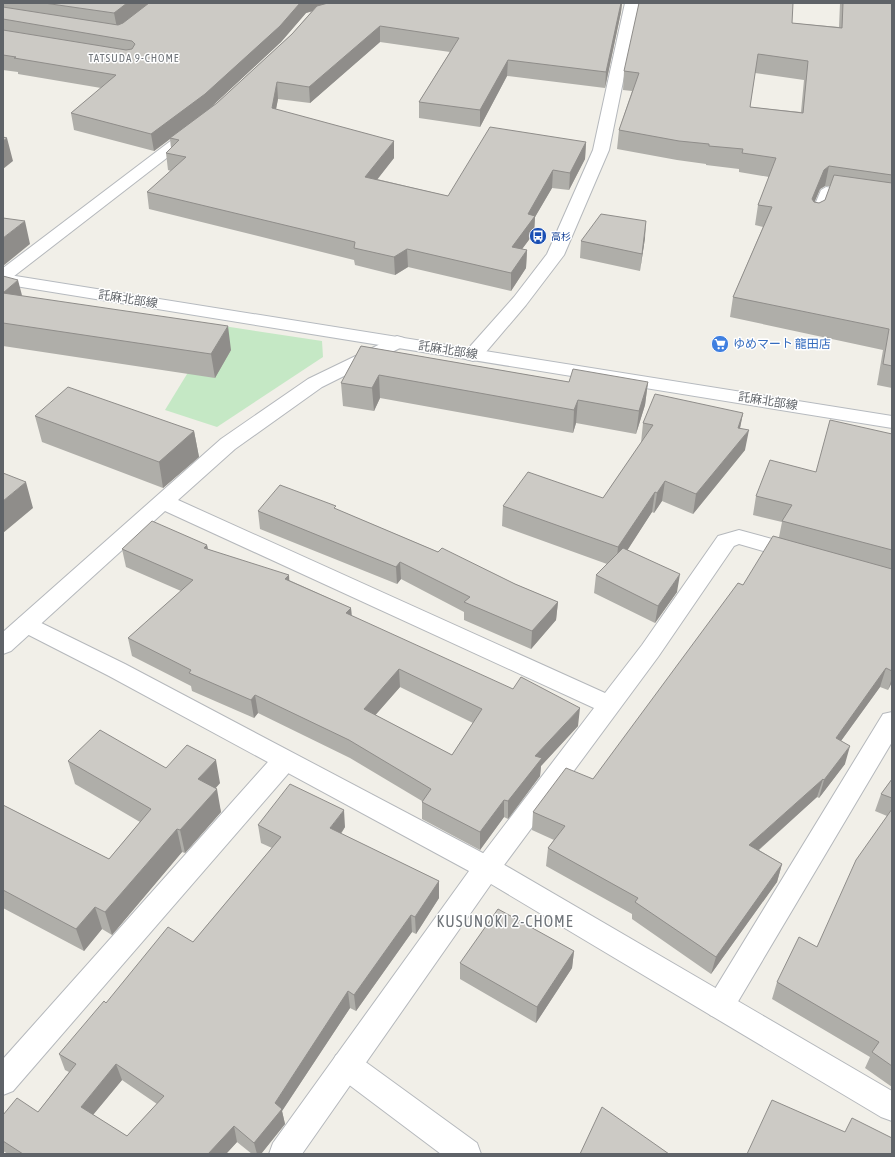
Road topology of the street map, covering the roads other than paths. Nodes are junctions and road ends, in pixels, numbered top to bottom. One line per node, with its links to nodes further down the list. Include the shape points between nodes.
1 (632, 3): 7 (street, via 600,150 555,255 520,301)
2 (207, 120): 5 (street)
3 (855, 194): 4 (lane, via 826,190)
4 (814, 218)
5 (3, 278): 6 (street, 託麻北部線)
6 (397, 342): 7 (street, 託麻北部線); 9 (street, via 315,383 228,444)
7 (473, 355): 8 (street, 託麻北部線)
8 (892, 422)
9 (163, 502): 11 (street); 13 (street)
10 (816, 558): 13 (street, via 739,537 726,541 650,651)
11 (27, 624): 12 (street); 15 (street)
12 (3, 646)
13 (609, 705): 16 (street)
14 (892, 721): 17 (street)
15 (284, 760): 16 (street); 19 (street)
16 (487, 868): 17 (street); 18 (street)
17 (720, 1006): 20 (street)
18 (346, 1065): 21 (street); 22 (street)
19 (3, 1081)
20 (892, 1108)
21 (284, 1154)
22 (466, 1154)

